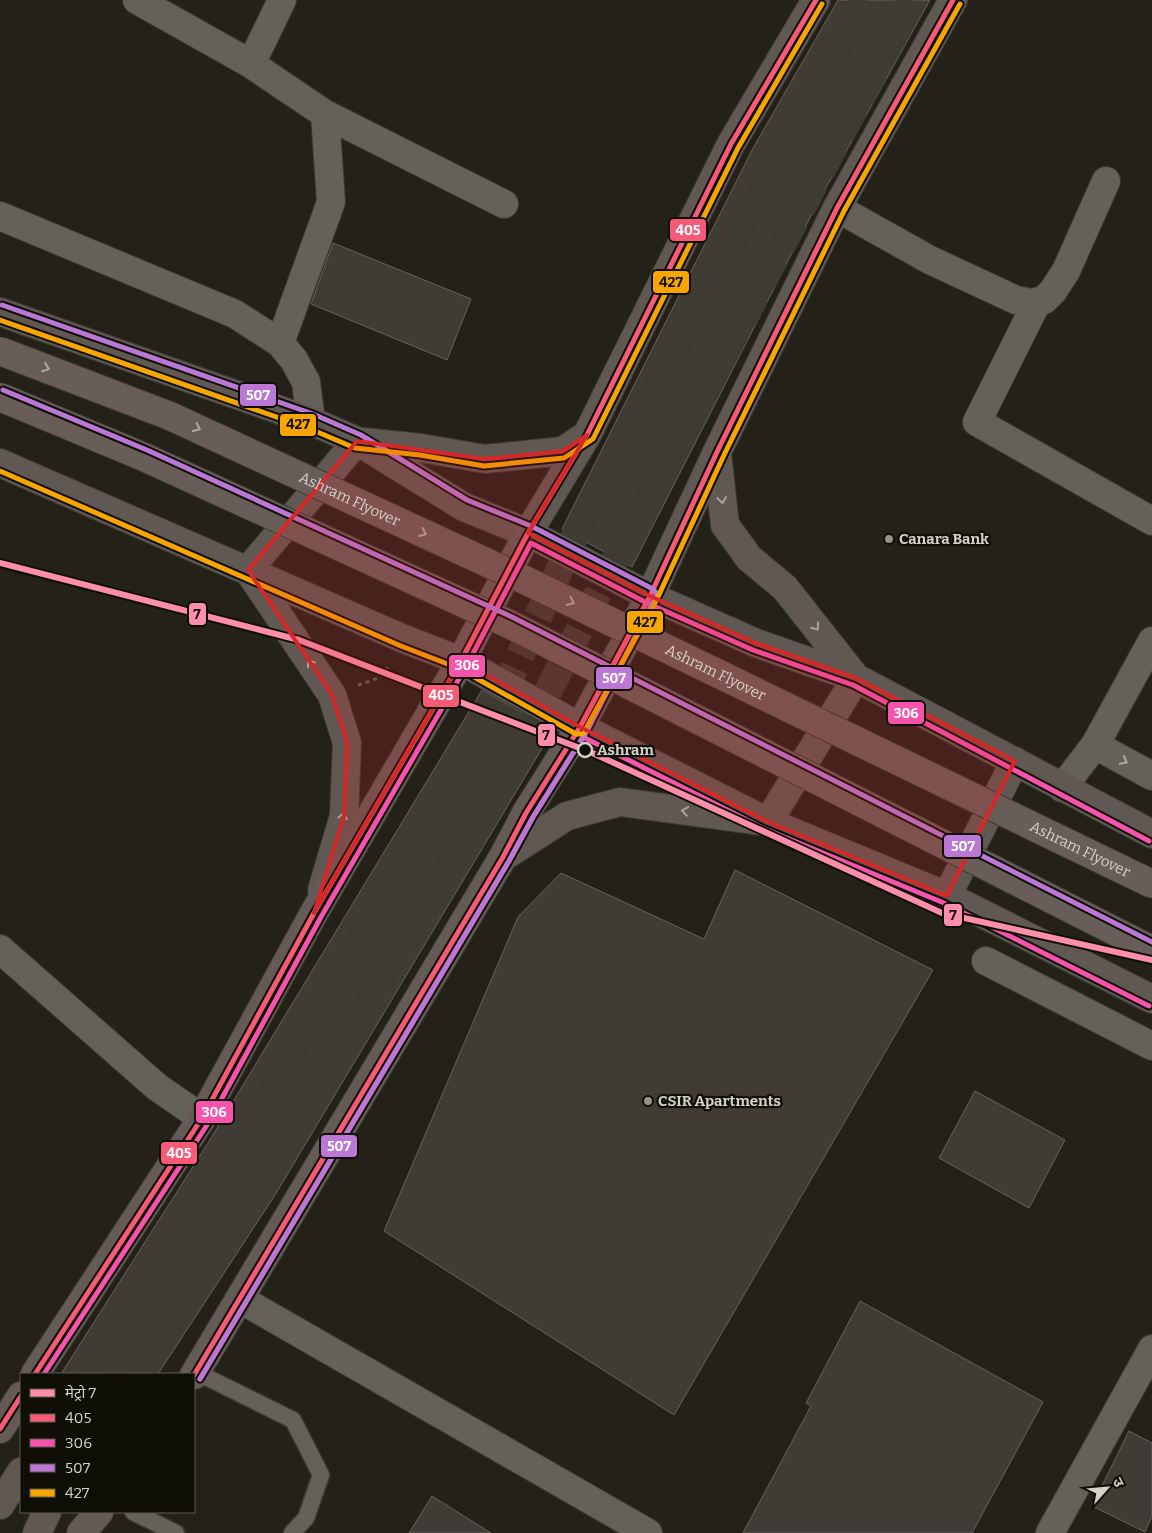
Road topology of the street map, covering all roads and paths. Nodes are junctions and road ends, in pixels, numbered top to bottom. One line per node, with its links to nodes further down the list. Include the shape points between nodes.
1 (137, 0): 5 (street)
2 (282, 0): 5 (street)
3 (816, 0): 17 (main road, via 732,144)
4 (953, 0): 9 (main road)
5 (251, 64): 6 (street)
6 (325, 114): 8 (street); 13 (street, via 331,202)
7 (1106, 182): 11 (street, via 1066,271 1053,291 1044,300)
8 (504, 204)
9 (837, 208): 11 (street, via 956,272 1016,300); 19 (main road)
10 (0, 216): 13 (street, via 235,314)
11 (1036, 302): 21 (street, via 977,422)
12 (0, 312): 16 (main road)
13 (280, 343): 16 (street, via 306,382)
14 (0, 351): 38 (highway, Ashram Flyover, one-way to 38, bridge, via 170,416 484,561)
15 (0, 398): 42 (highway, bridge, via 144,457 509,624)
16 (311, 421): 18 (main road)
17 (588, 435): 18 (main road, via 563,451 485,459); 22 (main road)
18 (357, 441): 22 (main road, via 464,506); 23 (main road)
19 (717, 452): 24 (main road); 28 (main road, one-way to 28, via 724,525 749,558 785,588)
20 (0, 463): 23 (main road)
21 (1152, 521)
22 (528, 533): 24 (main road); 27 (highway)
23 (248, 570): 27 (main road); 40 (main road, one-way to 23, via 344,816 348,743 332,695)
24 (650, 596): 28 (main road, via 756,643); 30 (main road)
25 (1152, 640): 31 (street)
26 (395, 659): 29 (path, via 379,678)
27 (461, 661): 30 (main road); 40 (highway)
28 (856, 678): 32 (main road); 35 (main road)
29 (350, 688)
30 (580, 727): 35 (main road); 37 (highway, via 526,813)
31 (1095, 745): 33 (street, one-way to 33); 34 (street)
32 (1015, 761): 34 (main road); 39 (main road)
33 (1152, 776)
34 (1062, 788): 36 (main road)
35 (768, 822): 37 (main road, one-way to 37, via 620,802 567,816); 39 (main road)
36 (1152, 834)
37 (503, 857): 47 (highway)
38 (1152, 884)
39 (947, 896): 44 (main road)
40 (314, 913): 46 (highway)
41 (0, 949): 46 (street, via 157,1087)
42 (1152, 950)
43 (986, 960): 45 (street)
44 (1152, 999)
45 (1152, 1046)
46 (202, 1118): 49 (highway)
47 (240, 1299): 50 (highway); 62 (street)
48 (1150, 1358): 63 (street)
49 (36, 1373)
50 (195, 1373): 61 (lane, via 293,1420 320,1474 306,1518)
51 (20, 1398): 52 (highway)
52 (0, 1428)
53 (20, 1474): 54 (main road)
54 (0, 1505)
55 (47, 1513): 58 (main road)
56 (98, 1513): 59 (highway)
57 (135, 1513): 60 (lane)
58 (37, 1533)
59 (81, 1533)
60 (176, 1533)
61 (292, 1533)
62 (648, 1533)
63 (1050, 1533)

